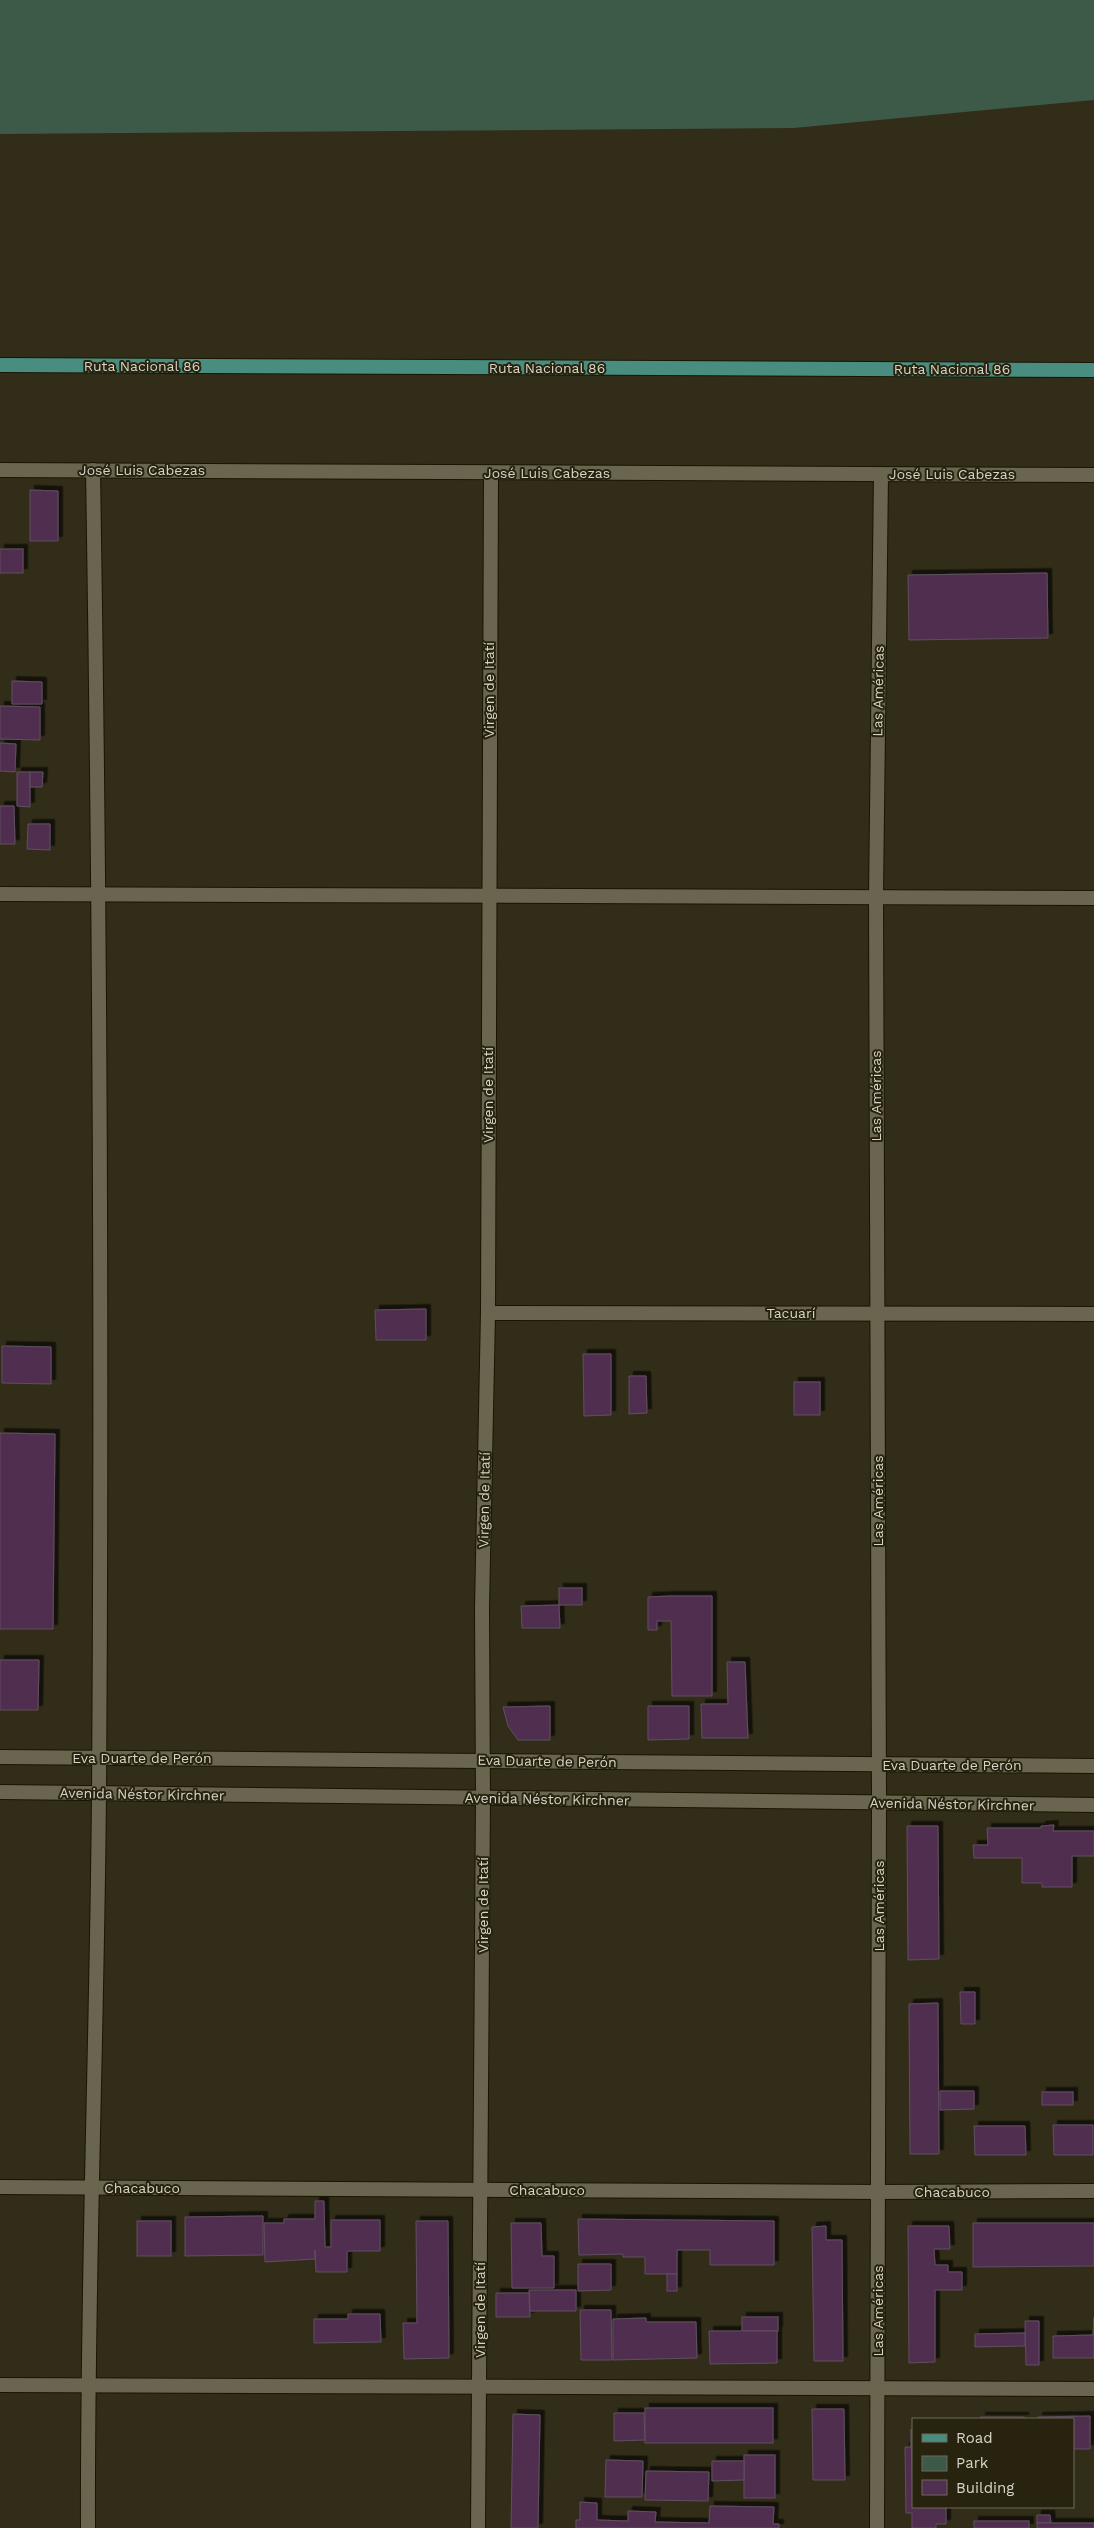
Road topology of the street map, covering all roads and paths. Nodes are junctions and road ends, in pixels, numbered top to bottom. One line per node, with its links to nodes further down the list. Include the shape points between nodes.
1 (0, 365): 2 (main road, Ruta Nacional 86)
2 (1094, 370)
3 (0, 470): 4 (street, José Luis Cabezas)
4 (93, 470): 5 (street, José Luis Cabezas); 9 (street)
5 (491, 473): 6 (street, José Luis Cabezas); 10 (street, Virgen de Itatí)
6 (881, 474): 7 (street, José Luis Cabezas); 11 (street, Las Américas)
7 (1094, 475)
8 (0, 894): 9 (street)
9 (100, 894): 10 (street); 17 (street)
10 (488, 894): 11 (street); 13 (street, Virgen de Itatí)
11 (876, 897): 12 (street); 14 (street, Las Américas)
12 (1094, 898)
13 (488, 1313): 14 (street, Tacuarí); 18 (street, Virgen de Itatí, via 482,1608)
14 (877, 1314): 15 (street, Tacuarí); 19 (street, Las Américas)
15 (1094, 1314)
16 (0, 1757): 17 (street, Eva Duarte de Perón)
17 (99, 1758): 18 (street, Eva Duarte de Perón); 22 (street)
18 (483, 1761): 19 (street, Eva Duarte de Perón); 23 (street, Virgen de Itatí)
19 (879, 1764): 20 (street, Eva Duarte de Perón); 24 (street, Las Américas)
20 (1094, 1766)
21 (0, 1792): 22 (street, Avenida Néstor Kirchner)
22 (99, 1793): 23 (street, Avenida Néstor Kirchner); 27 (street)
23 (483, 1798): 24 (street, Avenida Néstor Kirchner); 28 (street, Virgen de Itatí)
24 (879, 1803): 25 (street, Avenida Néstor Kirchner); 30 (street, Las Américas)
25 (1094, 1805)
26 (0, 2187): 27 (street, Chacabuco)
27 (92, 2188): 28 (street, Chacabuco); 32 (street)
28 (480, 2190): 30 (street, Chacabuco); 33 (street, Virgen de Itatí)
29 (1094, 2191): 30 (street, Chacabuco)
30 (879, 2192): 34 (street, Las Américas)
31 (0, 2385): 32 (street)
32 (88, 2386): 33 (street); 36 (street)
33 (479, 2387): 34 (street); 37 (street, Virgen de Itatí)
34 (878, 2388): 35 (street); 38 (street, Las Américas)
35 (1094, 2389)
36 (88, 2528)
37 (478, 2528)
38 (877, 2528)

